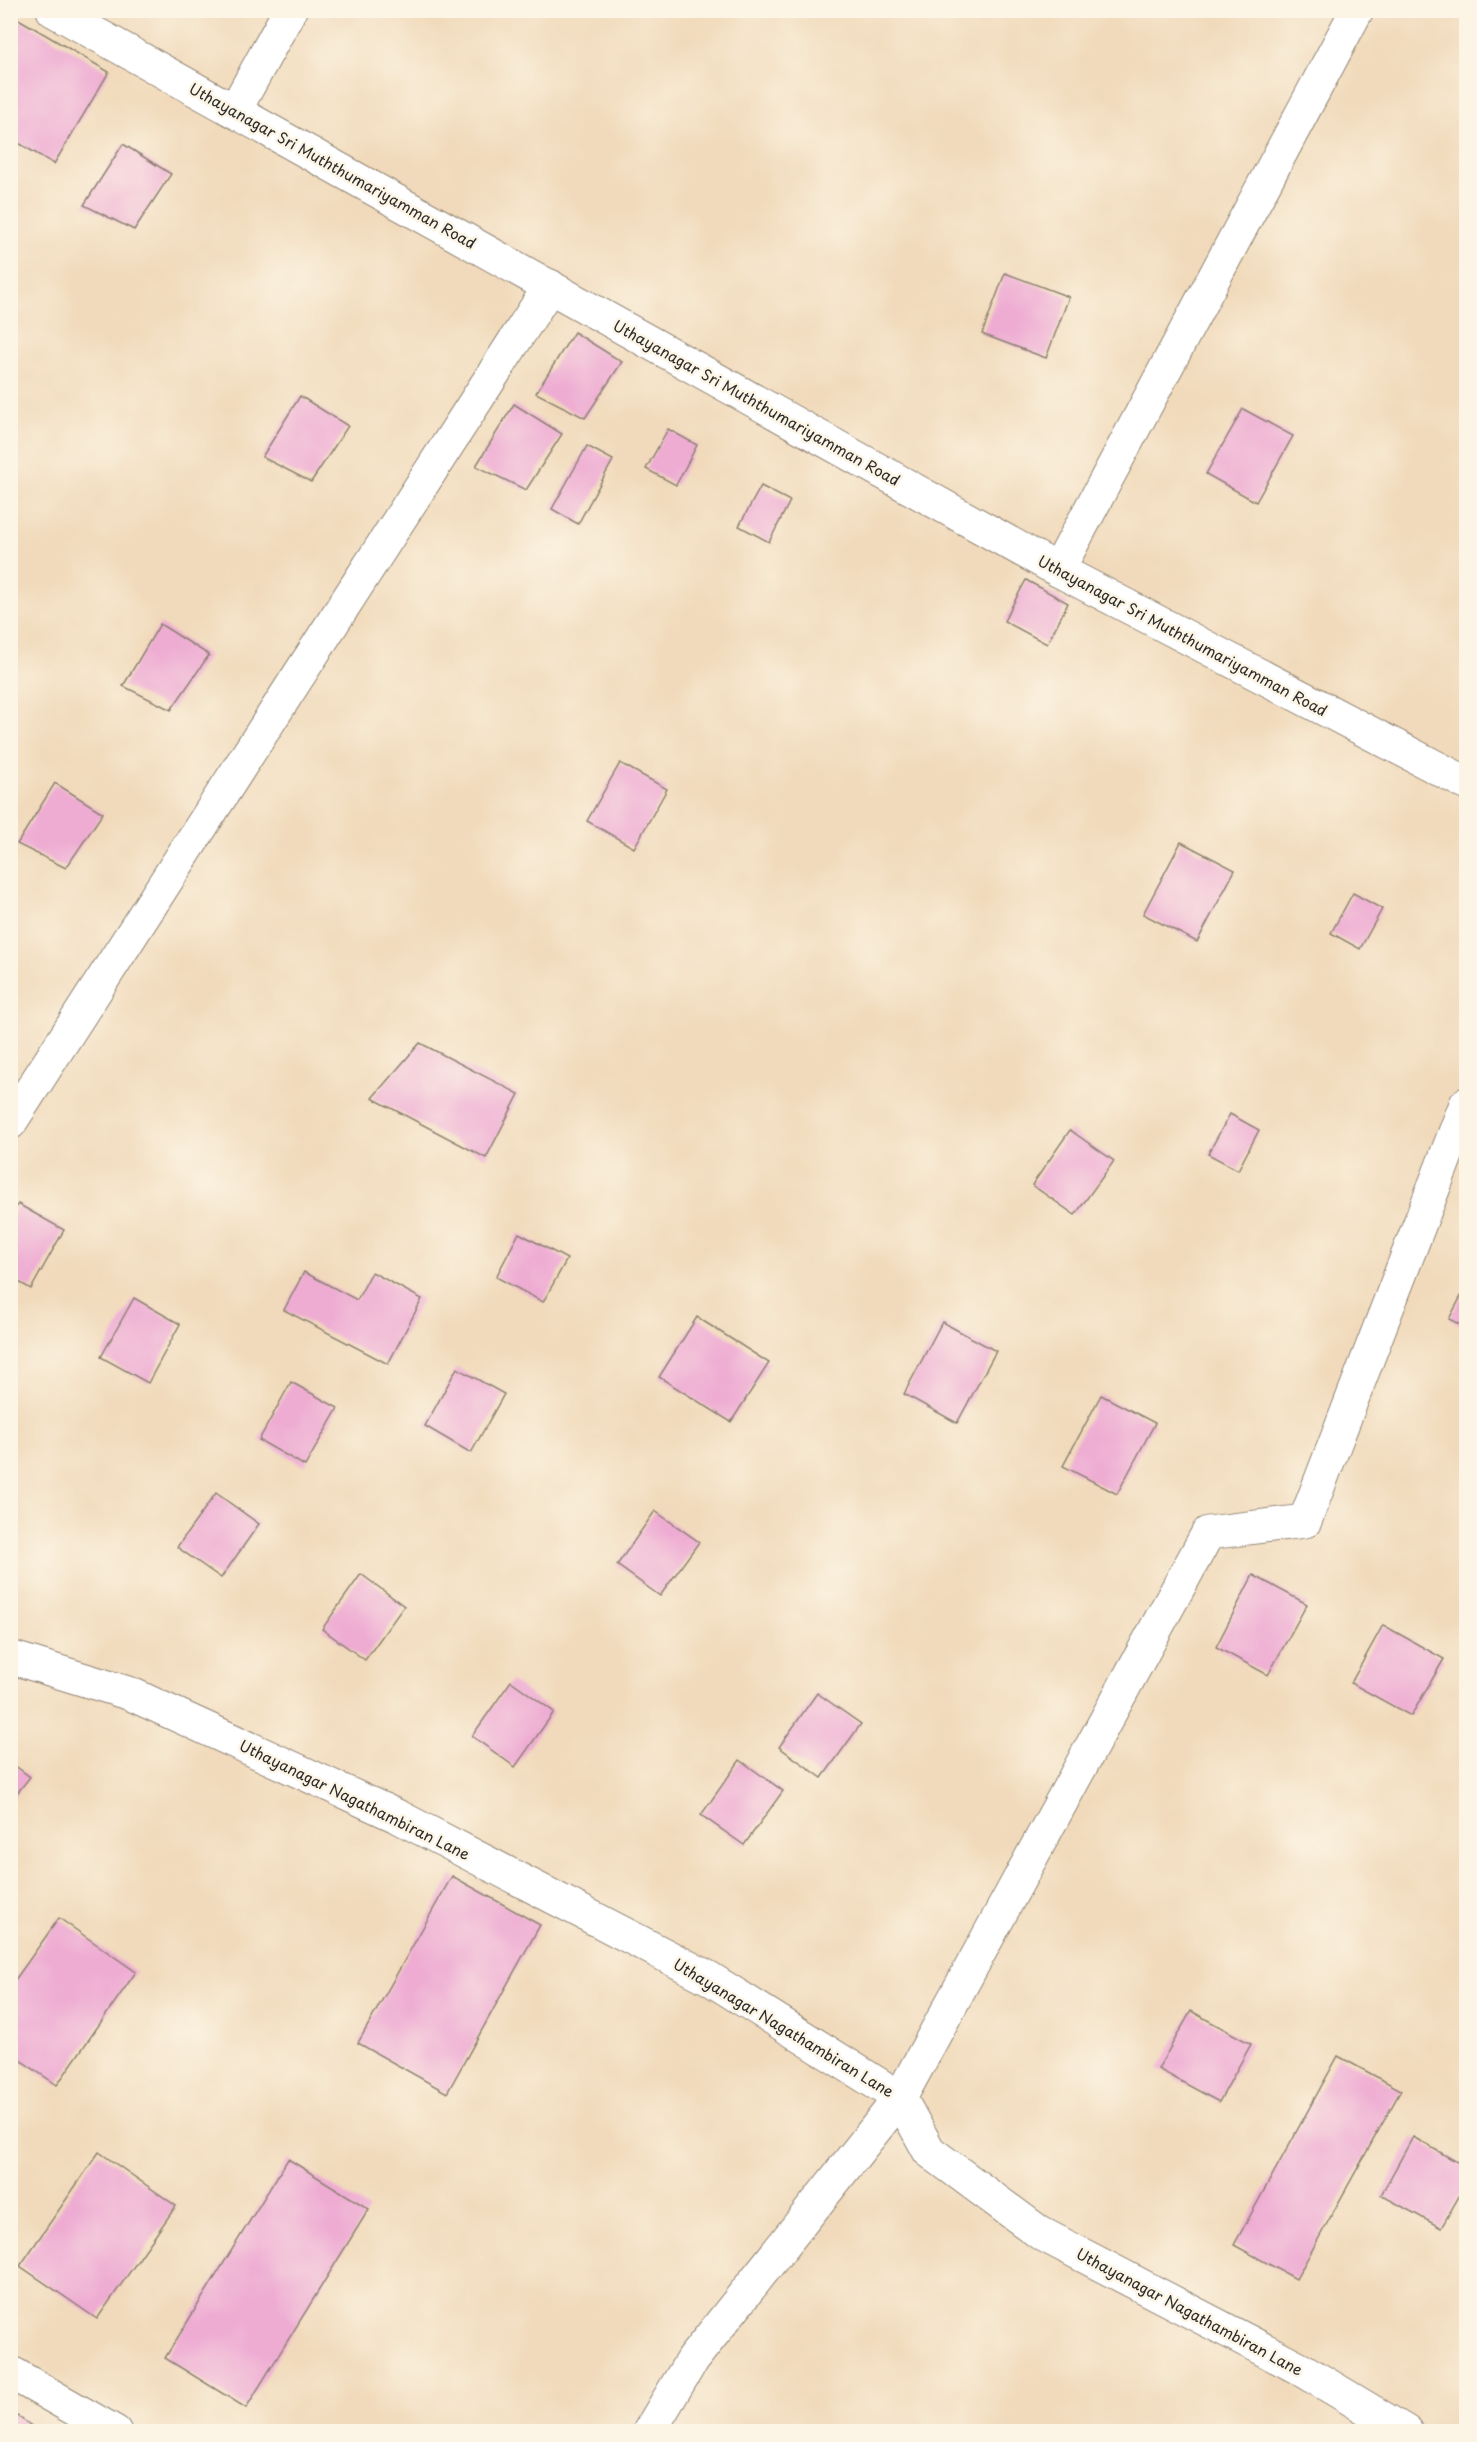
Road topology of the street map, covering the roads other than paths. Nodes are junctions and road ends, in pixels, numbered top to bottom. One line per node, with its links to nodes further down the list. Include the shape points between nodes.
1 (53, 10): 4 (street, Uthayanagar Sri Muththumariyamman Road)
2 (290, 10): 4 (street)
3 (1357, 10): 6 (street)
4 (235, 110): 5 (street, Uthayanagar Sri Muththumariyamman Road)
5 (550, 286): 6 (street, Uthayanagar Sri Muththumariyamman Road); 9 (street)
6 (1058, 570): 7 (street, Uthayanagar Sri Muththumariyamman Road)
7 (1467, 783)
8 (1467, 1104): 11 (street, via 1305,1521 1208,1533)
9 (10, 1123)
10 (10, 1656): 11 (street, Uthayanagar Nagathambiran Lane, via 131,1694 399,1817 709,1978)
11 (900, 2098): 14 (street, via 692,2360); 15 (street, Uthayanagar Nagathambiran Lane, via 930,2151 1040,2233 1301,2369)
12 (10, 2372): 13 (street)
13 (115, 2432)
14 (649, 2432)
15 (1406, 2432)

